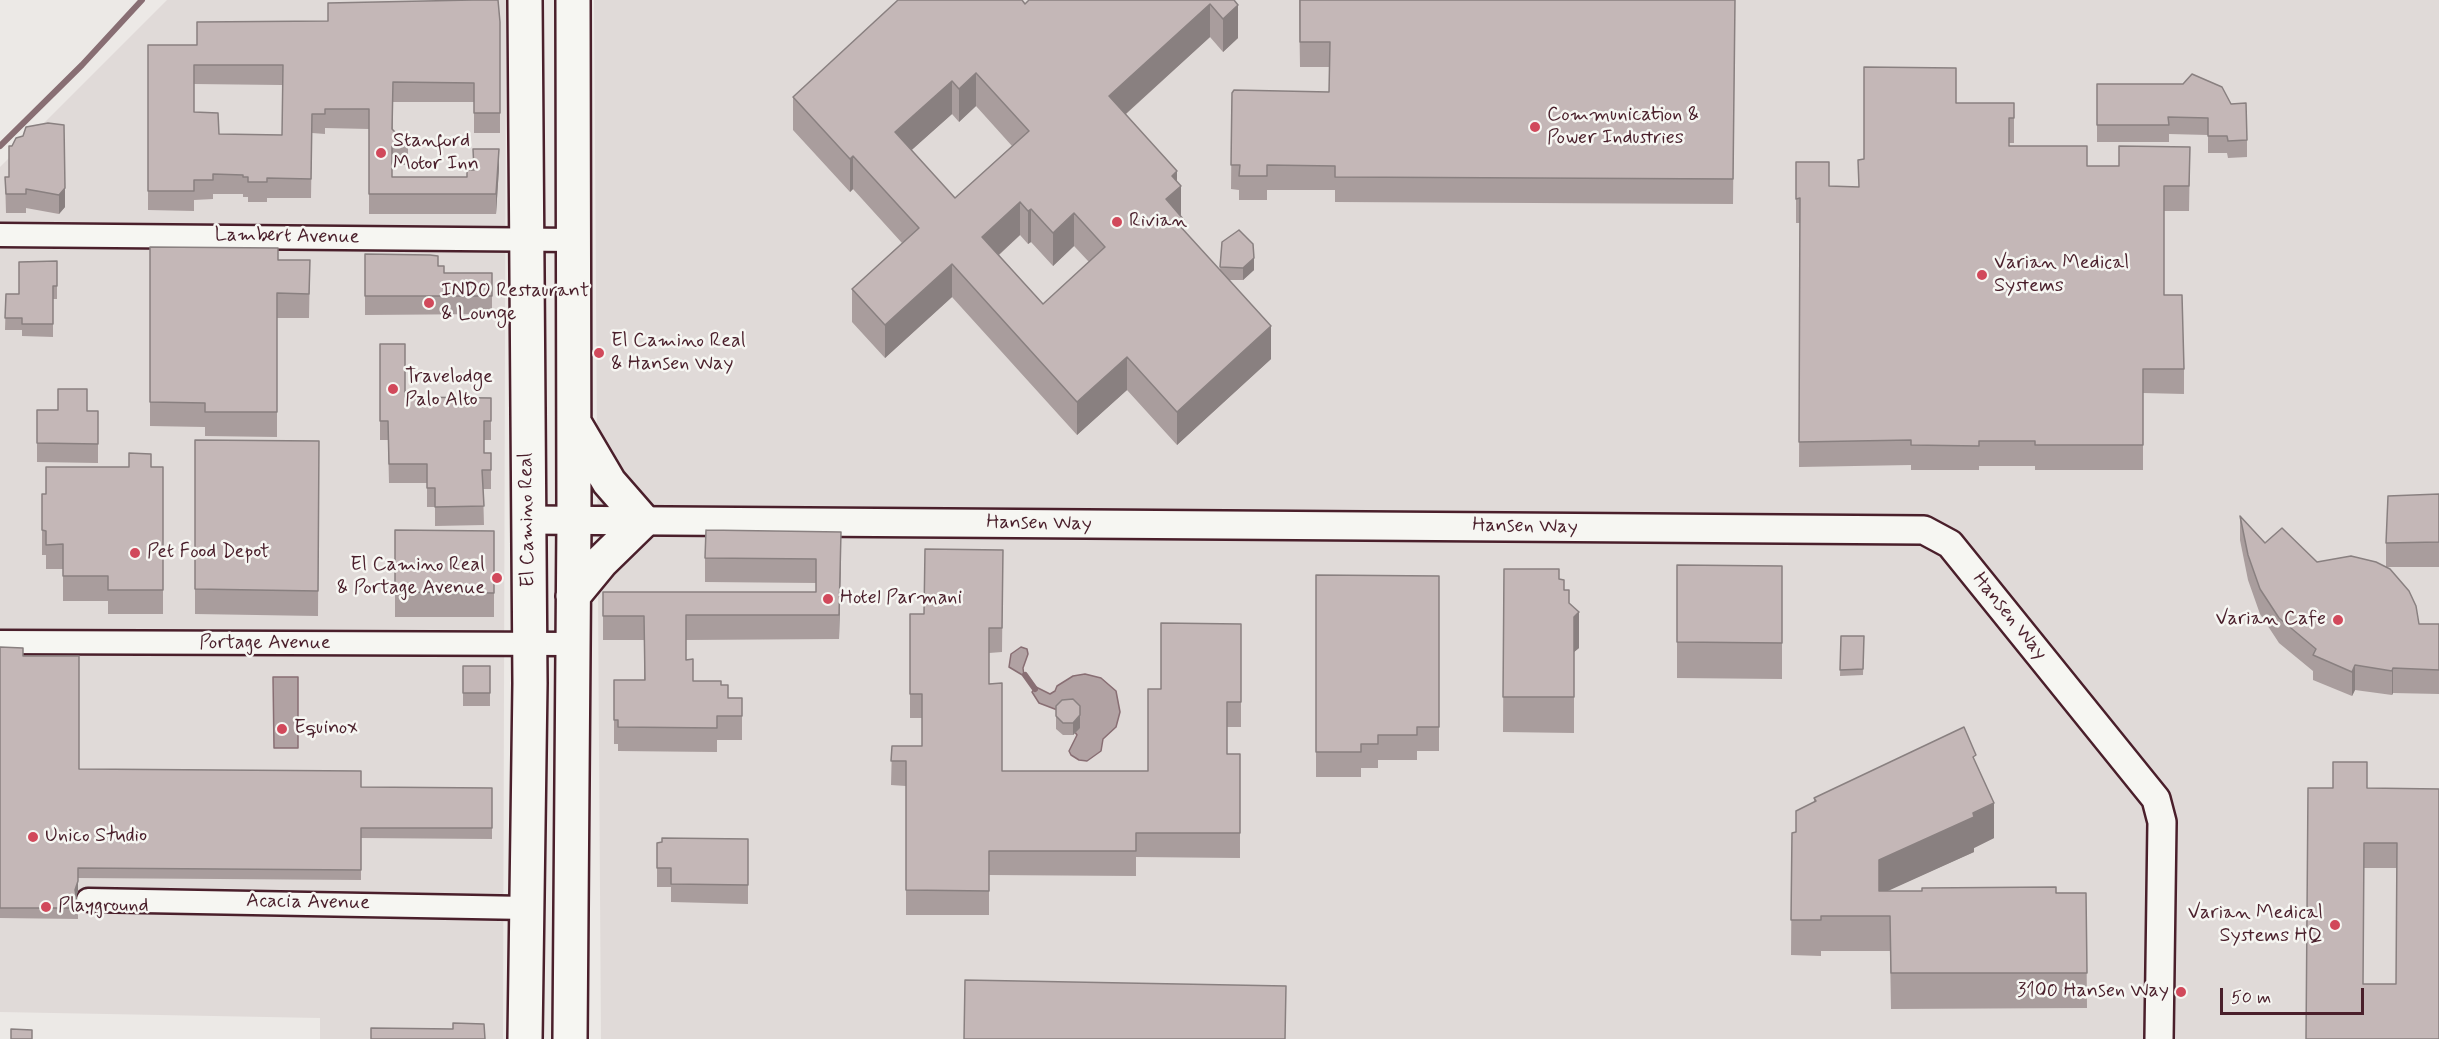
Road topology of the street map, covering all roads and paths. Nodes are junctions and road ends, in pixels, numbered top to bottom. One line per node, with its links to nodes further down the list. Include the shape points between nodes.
1 (525, 0): 4 (main road, El Camino Real)
2 (573, 0): 5 (main road)
3 (0, 235): 4 (street, Lambert Avenue)
4 (527, 239): 5 (street, Lambert Avenue); 7 (main road, El Camino Real)
5 (574, 240): 6 (main road)
6 (574, 422): 8 (main road); 9 (main road, via 609,482)
7 (528, 520): 8 (street, Hansen Way); 12 (main road, El Camino Real)
8 (574, 520): 9 (street, Hansen Way); 10 (main road)
9 (643, 521): 10 (main road); 18 (street, Hansen Way, via 1932,532 1950,544 2156,799 2162,822)
10 (573, 596): 13 (main road)
11 (0, 642): 12 (street, Portage Avenue)
12 (530, 643): 13 (street, Portage Avenue); 15 (main road, El Camino Real)
13 (573, 644): 17 (main road)
14 (88, 900): 15 (street, Acacia Avenue)
15 (527, 908): 16 (main road, El Camino Real)
16 (525, 1039)
17 (570, 1039)
18 (2159, 1039)

